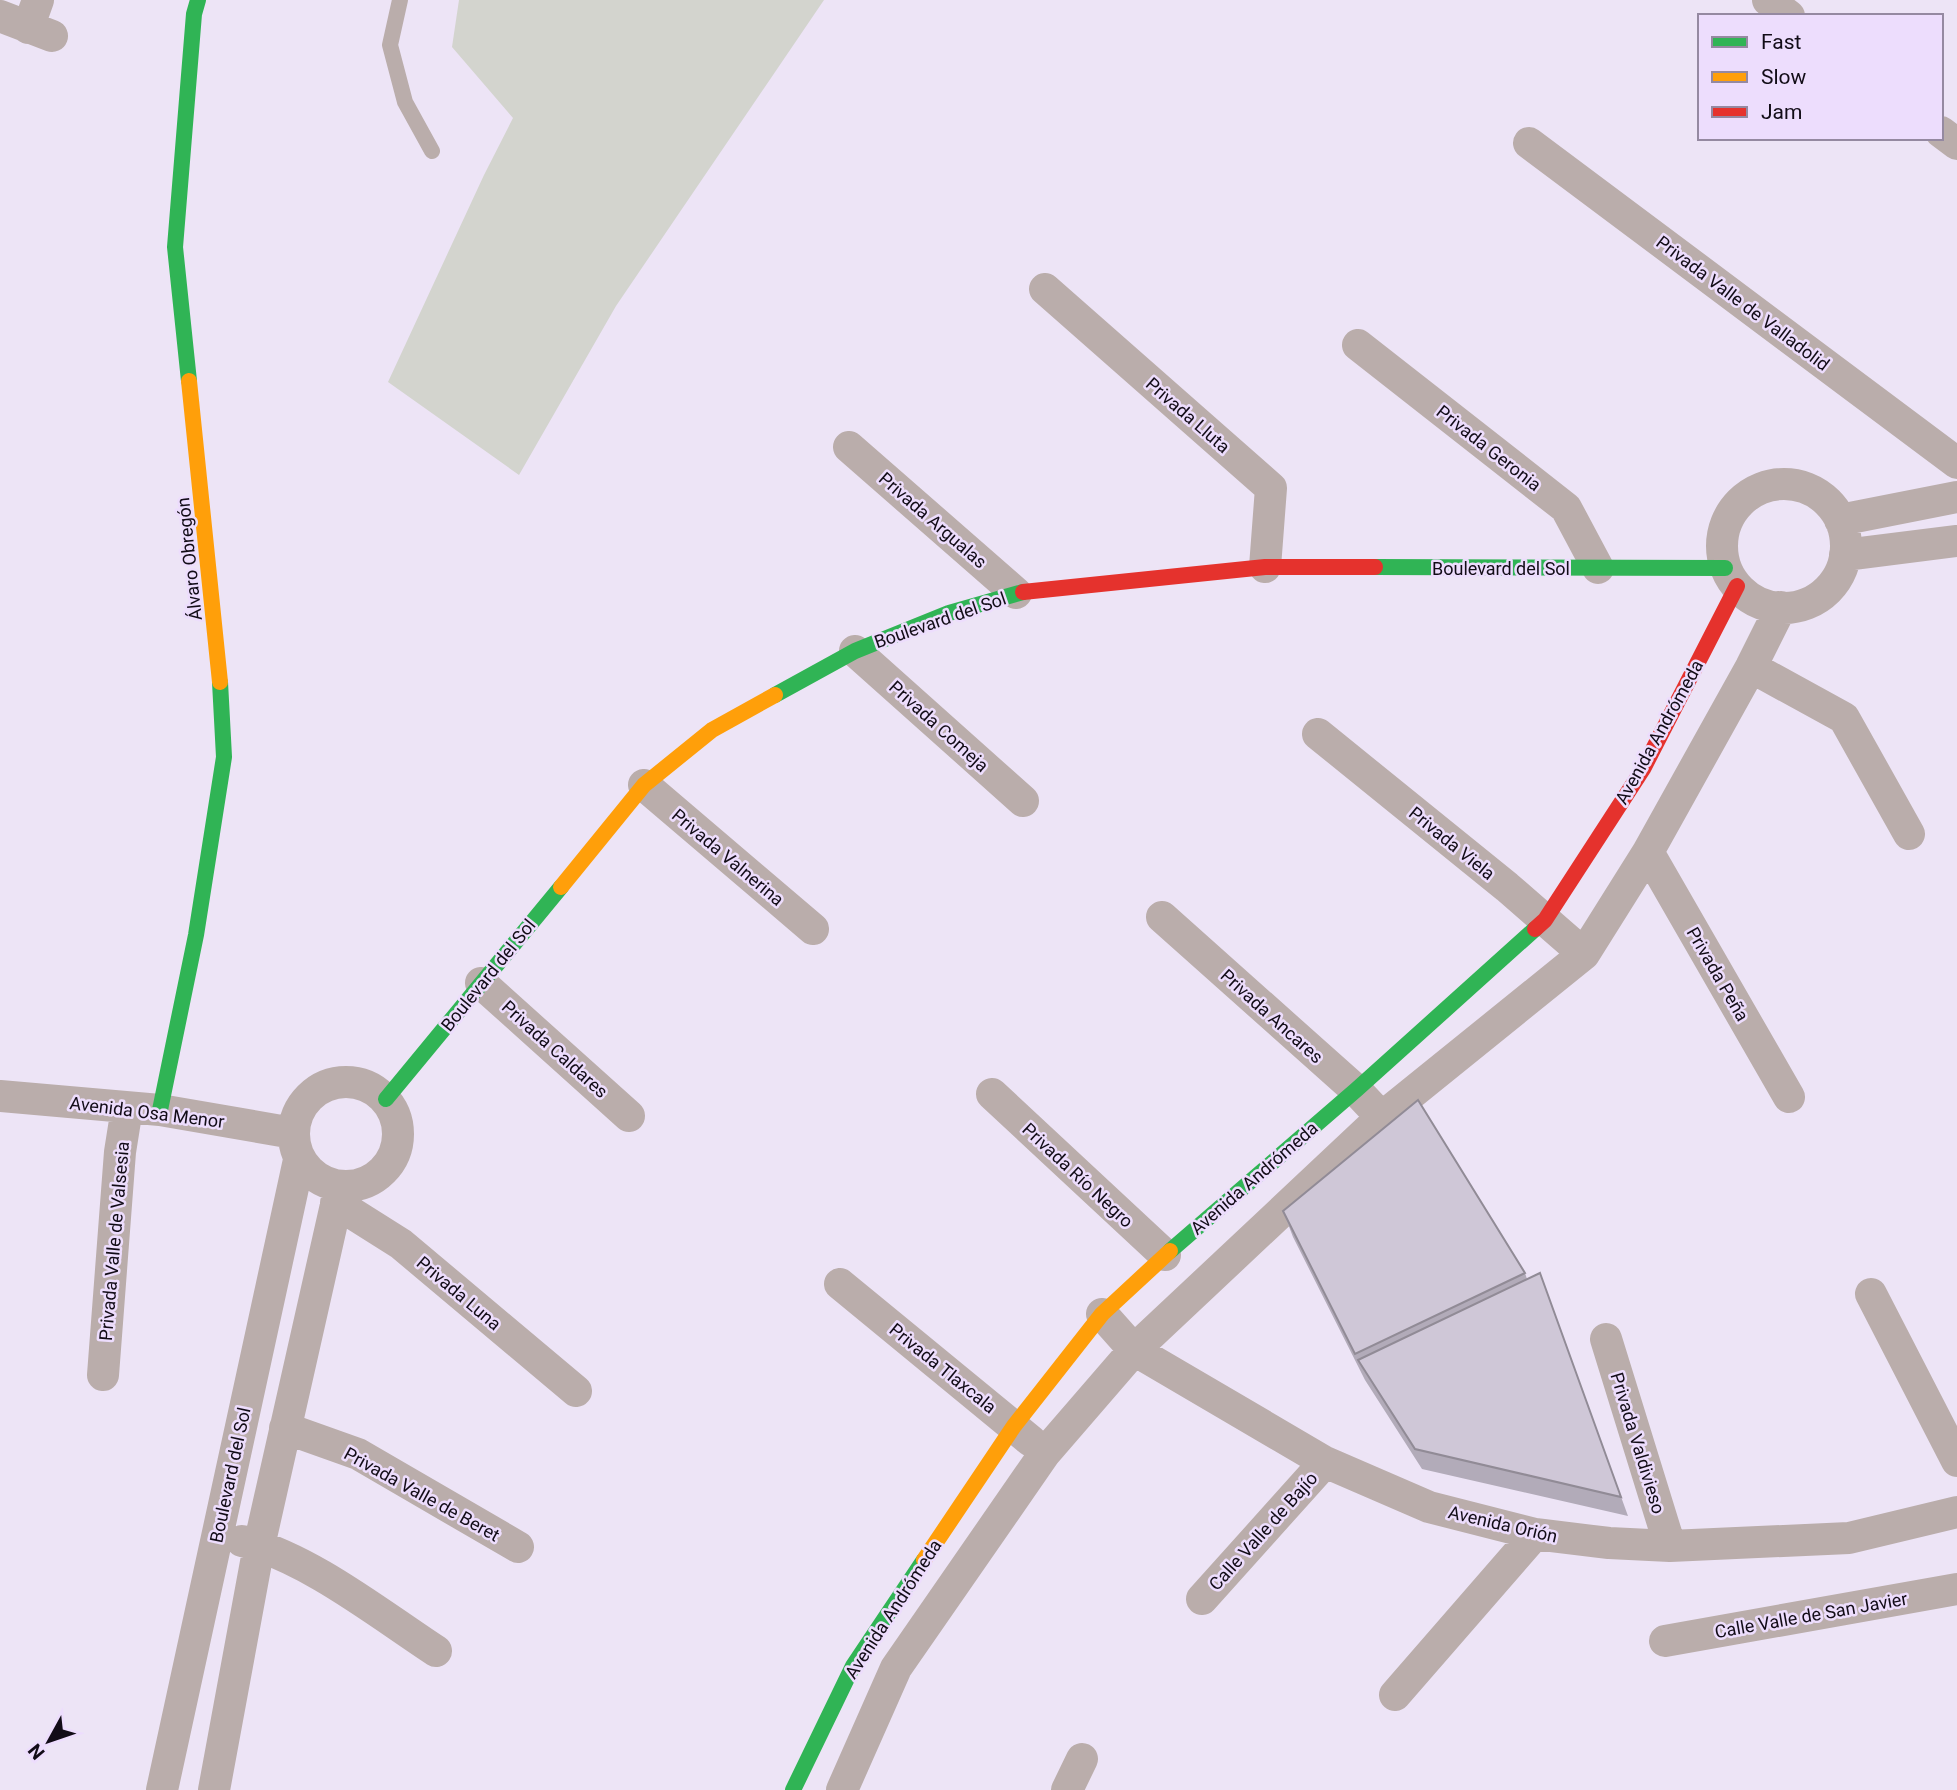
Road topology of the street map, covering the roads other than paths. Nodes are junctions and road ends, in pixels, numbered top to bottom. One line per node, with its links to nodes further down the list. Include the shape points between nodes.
1 (198, 0): 38 (street, Álvaro Obregón, via 175,247 219,661 224,757 196,935)
2 (400, 0): 6 (lane, via 390,45 405,102)
3 (1768, 0): 4 (street)
4 (1786, 14)
5 (1529, 144): 10 (street, Privada Valle de Valladolid)
6 (432, 151)
7 (1045, 289): 15 (street, Privada Lluta, via 1271,488)
8 (1358, 345): 16 (street, Privada Geronia, via 1566,508)
9 (849, 447): 18 (street, Privada Argualas)
10 (1957, 463)
11 (1957, 497): 12 (street)
12 (1840, 520): 14 (street); 17 (street, via 1822,496 1804,487 1785,483 1747,495 1724,527 1722,547)
13 (1957, 541): 14 (street)
14 (1845, 555): 19 (street, via 1831,587 1815,600)
15 (1265, 567): 16 (street, Boulevard del Sol); 18 (street, Boulevard del Sol)
16 (1598, 568): 17 (street, Boulevard del Sol)
17 (1731, 577): 19 (street, via 1753,600); 28 (street, Avenida Andrómeda, via 1643,769)
18 (1016, 593): 20 (street, Boulevard del Sol, via 948,613)
19 (1781, 607): 21 (street, Avenida Andrómeda)
20 (855, 650): 23 (street, Boulevard del Sol, via 712,730); 24 (street, Privada Comeja)
21 (1751, 667): 25 (street, via 1843,719); 26 (street, Avenida Andrómeda)
22 (1318, 734): 28 (street, Privada Viela)
23 (643, 785): 29 (street, Privada Valnerina); 31 (street, Boulevard del Sol)
24 (1023, 801)
25 (1909, 834)
26 (1648, 852): 30 (street, Avenida Andrómeda); 35 (street, Privada Peña)
27 (1161, 917): 32 (street, Privada Ancares)
28 (1545, 920): 30 (street, Privada Viela); 32 (street, Avenida Andrómeda)
29 (813, 929)
30 (1584, 954): 40 (street, Avenida Andrómeda)
31 (481, 983): 36 (street, Boulevard del Sol); 39 (street, Privada Caldares)
32 (1356, 1090): 40 (street, Privada Ancares); 43 (street, Avenida Andrómeda)
33 (992, 1094): 43 (street, Privada Río Negro)
34 (0, 1096): 37 (street, Avenida Osa Menor)
35 (1789, 1097)
36 (386, 1100): 41 (street, via 355,1082 320,1088 297,1115); 42 (street, via 398,1127 394,1156 377,1177)
37 (127, 1108): 38 (street, Avenida Osa Menor); 49 (street, Privada Valle de Valsesia)
38 (160, 1110): 41 (street, Avenida Osa Menor)
39 (629, 1116)
40 (1381, 1118): 48 (street, Avenida Andrómeda)
41 (296, 1146): 42 (street, via 318,1178); 58 (street, Boulevard del Sol)
42 (338, 1195): 50 (street, Privada Luna); 52 (street)
43 (1165, 1255): 46 (street, Avenida Andrómeda)
44 (840, 1284): 51 (street, Privada Tlaxcala)
45 (1871, 1294): 54 (street)
46 (1102, 1314): 48 (street, Avenida Orión); 51 (street, Avenida Andrómeda)
47 (1606, 1339): 60 (street, Privada Valdivieso)
48 (1134, 1350): 53 (street, Avenida Andrómeda); 55 (street, Avenida Orión)
49 (103, 1375)
50 (576, 1391)
51 (1014, 1426): 53 (street, Privada Tlaxcala); 70 (street, Avenida Andrómeda, via 853,1666)
52 (285, 1428): 59 (street); 61 (street, Privada Valle de Beret, via 358,1454)
53 (1045, 1454): 71 (street, Avenida Andrómeda, via 896,1668)
54 (1957, 1461)
55 (1325, 1462): 57 (street, Avenida Orión, via 1429,1507); 63 (street, Calle Valle de Bajío)
56 (1957, 1512): 60 (street, Avenida Orión, via 1849,1538)
57 (1535, 1534): 60 (street, Avenida Orión); 66 (street)
58 (216, 1535): 59 (street); 68 (street, Boulevard del Sol)
59 (260, 1546): 65 (street, via 325,1578); 69 (street)
60 (1670, 1546)
61 (518, 1547)
62 (1957, 1589): 64 (street, Calle Valle de San Javier)
63 (1202, 1599)
64 (1665, 1641)
65 (436, 1651)
66 (1395, 1695)
67 (1082, 1759): 72 (street)
68 (162, 1790)
69 (214, 1790)
70 (793, 1790)
71 (842, 1790)
72 (1067, 1790)

